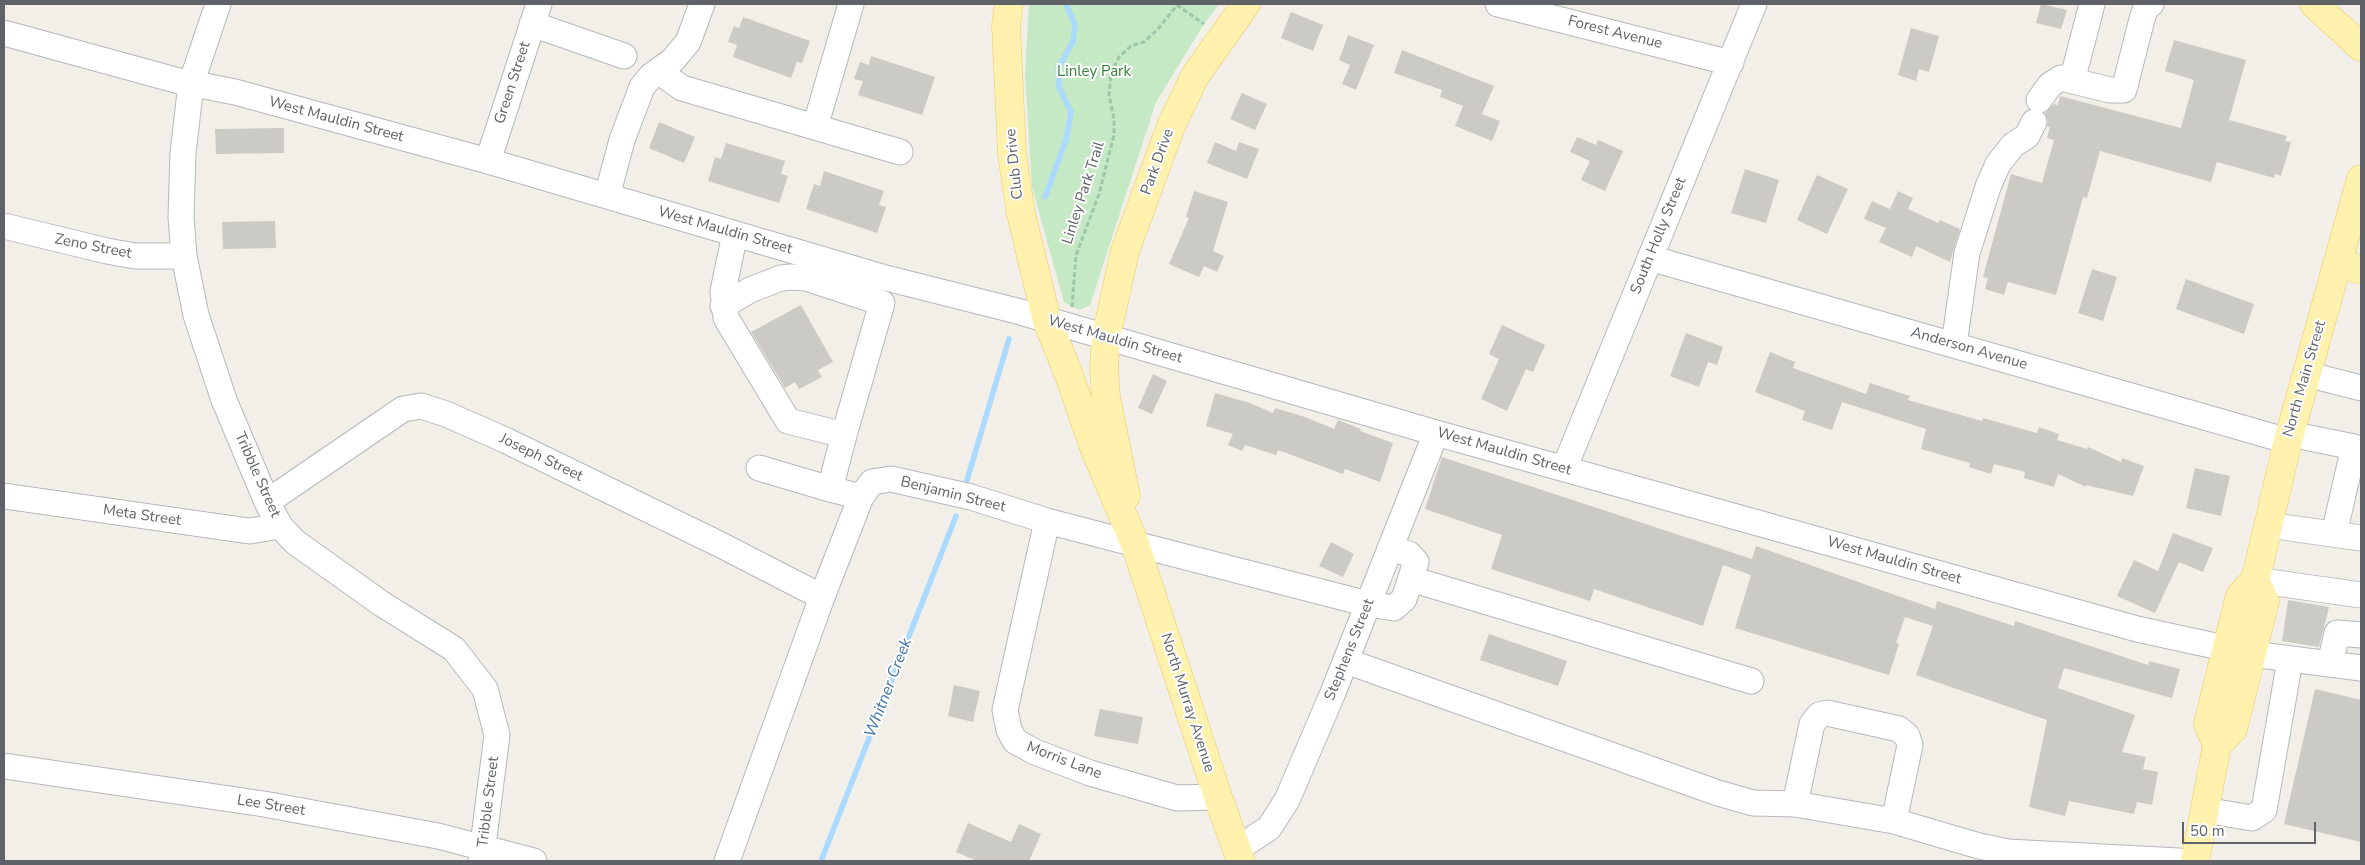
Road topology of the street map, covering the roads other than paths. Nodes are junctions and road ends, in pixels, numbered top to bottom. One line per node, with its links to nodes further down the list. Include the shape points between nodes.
1 (218, 4): 18 (street, Tribble Street)
2 (702, 4): 16 (street, via 688,42 673,60)
3 (851, 4): 19 (street)
4 (1009, 4): 30 (main road, Club Drive, via 1006,25 1012,154 1020,214)
5 (1246, 4): 31 (main road, Park Drive, via 1195,76 1171,126 1125,251)
6 (1498, 4): 15 (street, Forest Avenue)
7 (1754, 4): 15 (street, South Holly Street)
8 (2092, 4): 17 (street)
9 (2151, 4): 17 (street, via 2142,19 2124,90)
10 (2314, 4): 13 (main road)
11 (536, 14): 14 (street); 21 (street, Green Street)
12 (4, 33): 18 (street, West Mauldin Street)
13 (2361, 46)
14 (624, 56)
15 (1731, 63): 27 (street, South Holly Street)
16 (658, 71): 19 (street, via 682,88); 23 (street, via 642,87 622,140)
17 (2072, 81): 32 (street, via 2061,78 2050,85 2027,136 2014,145 1998,164 1967,253)
18 (191, 84): 21 (street, West Mauldin Street, via 235,92); 26 (street, Tribble Street, via 183,154 181,217)
19 (815, 127): 20 (street)
20 (900, 152)
21 (488, 162): 23 (street, West Mauldin Street)
22 (2361, 179): 28 (main road, North Main Street)
23 (607, 196): 25 (street, West Mauldin Street)
24 (4, 226): 26 (street, Zeno Street, via 135,256)
25 (735, 234): 29 (street); 30 (street, West Mauldin Street, via 882,277 1017,310)
26 (184, 256): 44 (street, Tribble Street, via 196,315 224,400)
27 (1650, 258): 32 (street, Anderson Avenue); 40 (street, South Holly Street)
28 (2350, 266): 33 (main road, North Main Street)
29 (723, 306): 36 (street, via 726,318 788,421); 36 (street, via 750,290 781,278 806,278 882,303)
30 (1047, 321): 31 (street, West Mauldin Street); 50 (main road, North Murray Avenue, via 1095,450)
31 (1106, 337): 35 (street, West Mauldin Street); 50 (main road, North Murray Avenue, via 1106,398)
32 (1954, 345): 37 (street, Anderson Avenue)
33 (2306, 374): 34 (street); 37 (main road, North Main Street)
34 (2361, 388)
35 (1436, 433): 40 (street, West Mauldin Street); 51 (street, Stephens Street)
36 (844, 435): 41 (street)
37 (2289, 437): 38 (street, Anderson Avenue); 46 (main road, North Main Street)
38 (2358, 444): 48 (street)
39 (759, 468): 41 (street)
40 (1564, 469): 58 (street, West Mauldin Street, via 2137,629)
41 (830, 489): 43 (street)
42 (4, 496): 47 (street, Meta Street, via 249,531)
43 (861, 497): 45 (street, Benjamin Street, via 872,482 891,479 971,497); 55 (street, Benjamin Street)
44 (267, 502): 47 (street, Tribble Street); 55 (street, Joseph Street, via 403,410 420,406 505,440)
45 (1047, 521): 50 (street, Benjamin Street); 67 (street, Morris Lane, via 1005,710 1008,730 1015,741 1035,752 1090,773 1177,798)
46 (2268, 525): 48 (street); 53 (main road, North Main Street)
47 (280, 526): 71 (street, Tribble Street, via 295,542 374,599 454,649 485,689 498,736)
48 (2334, 534): 49 (street)
49 (2361, 538)
50 (1136, 544): 56 (street, Benjamin Street); 67 (main road, North Murray Avenue)
51 (1390, 548): 52 (street, Benjamin Street, via 1414,557 1416,562); 56 (street, Stephens Street)
52 (1410, 579): 56 (street, Benjamin Street, via 1401,604 1394,608); 64 (street)
53 (2255, 580): 54 (street); 58 (main road, North Main Street, via 2240,596); 59 (main road, via 2265,601)
54 (2361, 595)
55 (822, 597): 74 (street, Benjamin Street)
56 (1368, 604): 61 (street, Stephens Street)
57 (2361, 635): 62 (street, via 2337,632)
58 (2226, 648): 59 (street, West Mauldin Street); 65 (main road, North Main Street, via 2208,724)
59 (2252, 654): 60 (street, West Mauldin Street); 65 (main road, via 2233,729)
60 (2290, 660): 62 (street, West Mauldin Street); 69 (street, via 2264,810 2252,818)
61 (1346, 661): 68 (street, via 1718,793 1753,803); 72 (street, Stephens Street, via 1287,800 1269,828)
62 (2330, 664): 63 (street, West Mauldin Street)
63 (2361, 668)
64 (1751, 681)
65 (2216, 745): 69 (main road, North Main Street)
66 (4, 766): 71 (street, Lee Street, via 264,804 438,836)
67 (1218, 797): 72 (main road, North Murray Avenue)
68 (1795, 804): 70 (street); 70 (street, via 1812,724 1819,715 1827,712 1898,729 1906,736 1910,745)
69 (2204, 810): 76 (main road, North Main Street)
70 (1894, 821): 75 (street, via 2008,852)
71 (482, 855): 73 (street, Lee Street)
72 (1239, 855)
73 (534, 861)
74 (727, 861)
75 (2179, 861)
76 (2195, 861)

